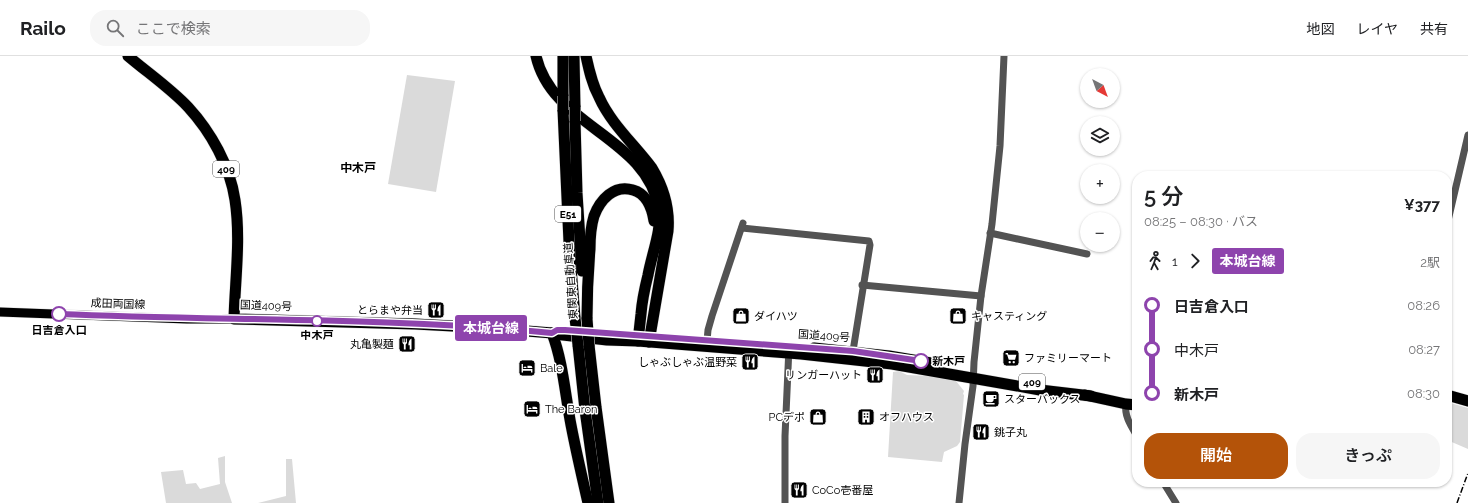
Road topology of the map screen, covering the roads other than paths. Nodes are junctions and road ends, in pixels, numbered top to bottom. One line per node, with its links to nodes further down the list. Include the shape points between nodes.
1 (128, 56): 15 (highway, 国道409号 / 409, via 189,108 208,133 223,161 236,210)
2 (536, 56): 10 (highway, via 543,76 557,98 625,152 644,174 654,191 659,209)
3 (563, 56): 16 (highway, 東関東自動車道 / E51, bridge, via 569,242)
4 (574, 56): 16 (highway, 東関東自動車道 / E51, bridge)
5 (586, 56): 18 (highway, via 599,99 652,168 665,197 668,231)
6 (1004, 56): 9 (street, via 1000,146)
7 (1468, 135): 8 (street)
8 (1452, 203)
9 (990, 233): 11 (street); 13 (street)
10 (656, 239): 16 (highway, via 651,208 636,190 620,189 612,192 602,202 592,226); 18 (highway, via 641,312)
11 (1087, 254)
12 (862, 285): 13 (street); 19 (street, via 869,241 742,225 712,316); 21 (street)
13 (981, 296): 22 (street)
14 (0, 312): 15 (main road, 成田両国線)
15 (234, 319): 17 (highway, 国道409号 / 409, via 415,324)
16 (581, 319): 30 (highway, 東関東自動車道 / E51, bridge, via 578,345); 31 (highway, 東関東自動車道 / E51, bridge, via 589,345)
17 (552, 333): 18 (highway, 国道409号 / 409, via 607,340); 29 (highway, via 566,388)
18 (644, 339): 19 (highway, 国道409号 / 409); 20 (highway, 国道409号 / 409)
19 (707, 341): 20 (highway, 国道409号 / 409)
20 (789, 350): 21 (highway, 国道409号 / 409); 22 (highway, 国道409号 / 409); 32 (street)
21 (853, 351): 22 (highway, 国道409号 / 409, via 908,358)
22 (973, 374): 25 (highway, 国道409号 / 409, via 1040,390); 26 (street)
23 (1452, 397): 24 (highway)
24 (1468, 401)
25 (1132, 404): 27 (street, via 1125,410)
26 (969, 418): 33 (street); 34 (street, via 971,428)
27 (1132, 428)
28 (1167, 487): 35 (street)
29 (588, 503)
30 (598, 503)
31 (609, 503)
32 (785, 503)
33 (959, 503)
34 (964, 503)
35 (1176, 503)

